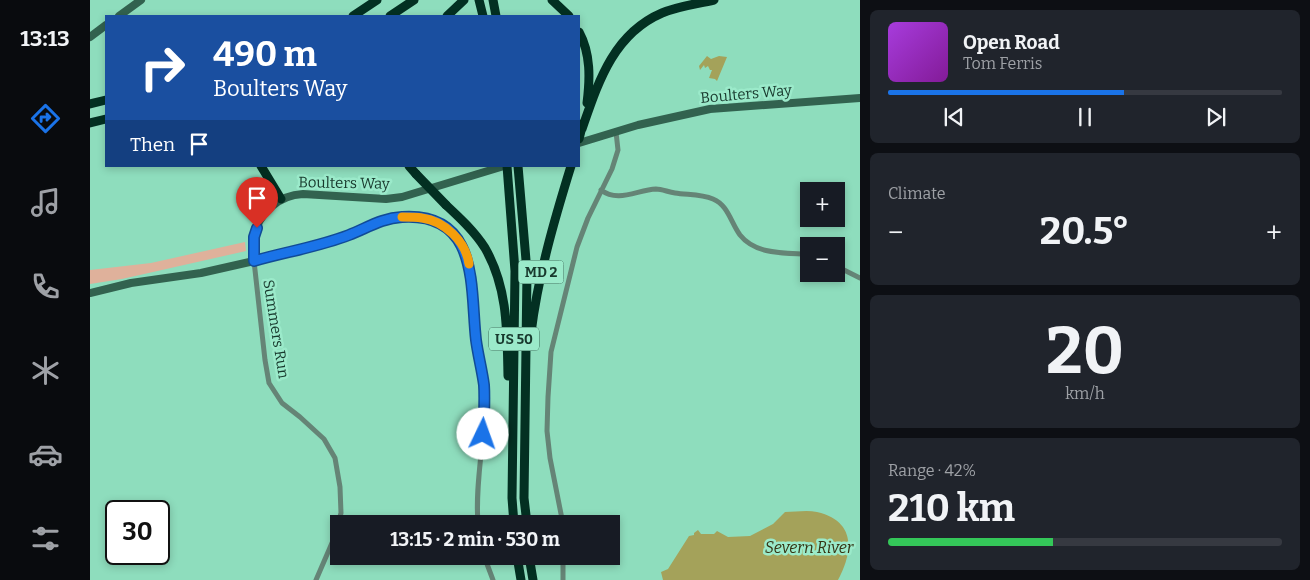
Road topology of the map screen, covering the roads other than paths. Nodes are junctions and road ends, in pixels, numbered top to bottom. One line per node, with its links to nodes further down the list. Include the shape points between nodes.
1 (141, 0): 9 (street)
2 (377, 0): 10 (highway)
3 (414, 0): 11 (highway)
4 (464, 0): 12 (highway)
5 (480, 0): 13 (highway)
6 (493, 0): 14 (highway)
7 (552, 0): 15 (highway)
8 (714, 0): 24 (highway, via 661,13 628,37 605,67)
9 (120, 15)
10 (354, 15)
11 (392, 15)
12 (449, 15)
13 (482, 15)
14 (496, 15)
15 (568, 15)
16 (105, 26): 18 (street)
17 (580, 35): 24 (highway, via 589,71)
18 (90, 38)
19 (860, 98): 25 (street, Boulters Way, via 710,109)
20 (105, 100): 21 (highway)
21 (90, 104)
22 (105, 120): 23 (highway)
23 (90, 123)
24 (582, 128): 26 (highway)
25 (616, 132): 27 (street, Boulters Way); 34 (street, via 618,150)
26 (580, 135)
27 (580, 143)
28 (262, 167): 35 (highway)
29 (410, 167): 42 (highway, MD 2, bridge, via 470,228 495,268 507,317)
30 (503, 167): 35 (street, Boulters Way, via 402,197 303,194)
31 (506, 167): 42 (highway, US 50, via 515,271)
32 (518, 167): 41 (highway, US 50, via 527,272)
33 (571, 167): 41 (highway, MD 2, via 535,297)
34 (601, 190): 36 (street, via 608,196 619,197 658,189 714,199 730,214 740,235 749,243 768,252); 46 (street, via 577,247 551,352 547,431)
35 (281, 199): 37 (street, Boulters Way, via 265,213 257,228)
36 (800, 254)
37 (254, 261): 40 (street); 43 (street, via 316,246 376,222 402,217 435,222 462,244 468,259 484,387); 51 (street, Summers Run, via 269,383 282,403 324,439 335,458 341,514)
38 (845, 270): 39 (street)
39 (860, 278)
40 (90, 293)
41 (525, 381): 45 (highway, US 50)
42 (512, 498): 44 (highway, US 50)
43 (478, 515)
44 (513, 515)
45 (526, 515)
46 (562, 515)
47 (487, 565): 52 (street)
48 (518, 565): 53 (highway)
49 (530, 565): 54 (highway)
50 (563, 565): 55 (street)
51 (316, 580)
52 (493, 580)
53 (521, 580)
54 (533, 580)
55 (562, 580)

